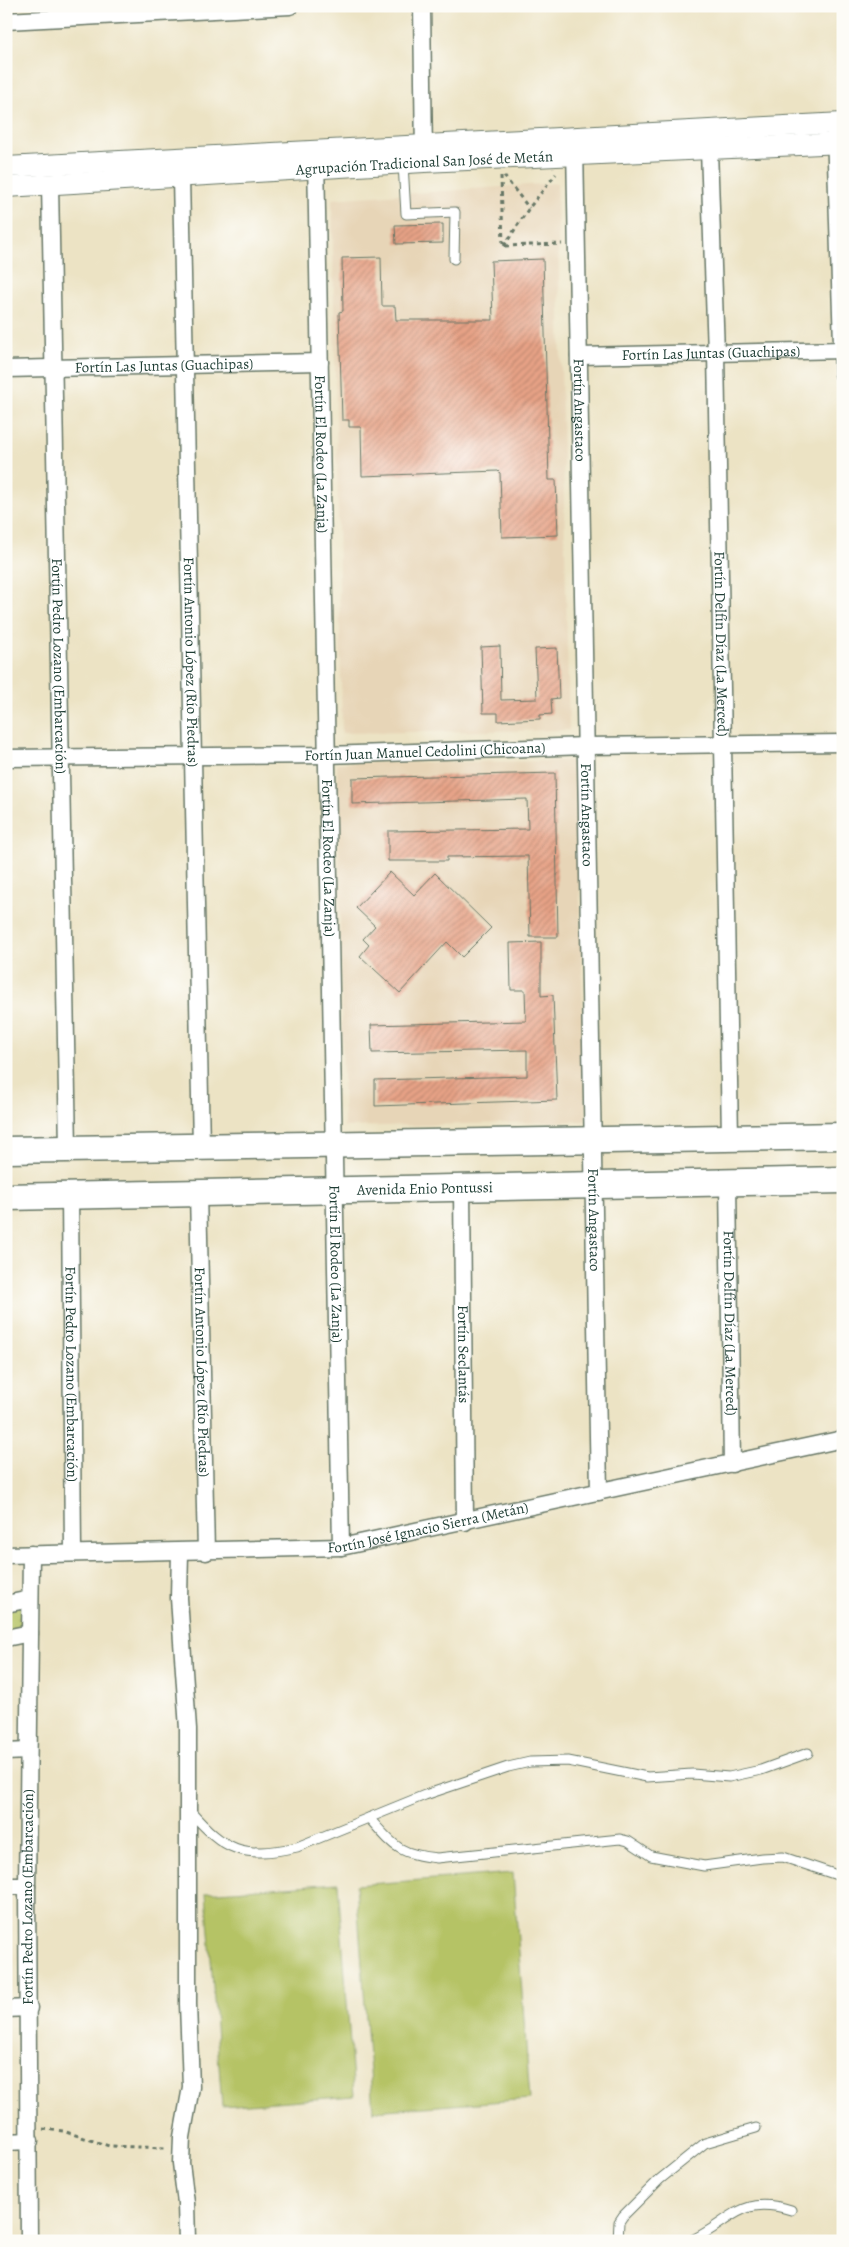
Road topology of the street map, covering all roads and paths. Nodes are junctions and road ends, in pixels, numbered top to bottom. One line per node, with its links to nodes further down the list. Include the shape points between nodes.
1 (290, 6): 3 (street)
2 (422, 6): 8 (street)
3 (6, 21)
4 (839, 123): 5 (street); 6 (street, Agrupación Tradicional San José de Metán)
5 (839, 144): 7 (street, Agrupación Tradicional San José de Metán); 25 (street)
6 (575, 147): 7 (street, Agrupación Tradicional San José de Metán); 8 (street, Agrupación Tradicional San José de Metán); 22 (street, Fortín Angastaco)
7 (710, 150): 26 (street, Fortín Delfín Díaz (La Merced))
8 (424, 154): 9 (street, Agrupación Tradicional San José de Metán); 10 (street, Agrupación Tradicional San José de Metán)
9 (316, 160): 10 (street, Agrupación Tradicional San José de Metán); 11 (street, Agrupación Tradicional San José de Metán); 16 (street, Agrupación Tradicional San José de Metán); 28 (street, Fortín El Rodeo (La Zanja))
10 (404, 164): 24 (lane, via 406,214 454,212)
11 (6, 167)
12 (549, 171): 13 (path)
13 (559, 171): 17 (path); 20 (path)
14 (500, 172): 15 (path); 20 (path); 23 (path)
15 (510, 172)
16 (181, 177): 18 (street, Agrupación Tradicional San José de Metán); 29 (street, Fortín Antonio López (Río Piedras))
17 (560, 180)
18 (50, 184): 19 (street, Agrupación Tradicional San José de Metán); 30 (street, Fortín Pedro Lozano (Embarcación))
19 (6, 187)
20 (529, 208): 23 (path)
21 (562, 234): 22 (path)
22 (570, 243): 23 (path); 27 (street, Fortín Angastaco)
23 (503, 246)
24 (454, 259)
25 (842, 350): 26 (street, Fortín Las Juntas (Guachipas)); 32 (street)
26 (716, 353): 27 (street, Fortín Las Juntas (Guachipas)); 34 (street, Fortín Delfín Díaz (La Merced))
27 (579, 356): 35 (street, Fortín Angastaco)
28 (320, 362): 29 (street, Fortín Las Juntas (Guachipas)); 36 (street, Fortín El Rodeo (La Zanja))
29 (186, 365): 30 (street, Fortín Las Juntas (Guachipas)); 37 (street, Fortín Antonio López (Río Piedras))
30 (55, 368): 31 (street, Fortín Las Juntas (Guachipas)); 38 (street, Fortín Pedro Lozano (Embarcación))
31 (6, 369)
32 (843, 374)
33 (843, 743): 34 (street, Fortín Juan Manuel Cedolini (Chicoana))
34 (723, 744): 35 (street, Fortín Juan Manuel Cedolini (Chicoana)); 41 (street, Fortín Delfín Díaz (La Merced))
35 (586, 746): 36 (street, Fortín Juan Manuel Cedolini (Chicoana)); 42 (street, Fortín Angastaco)
36 (327, 755): 37 (street, Fortín Juan Manuel Cedolini (Chicoana)); 43 (street, Fortín El Rodeo (La Zanja))
37 (193, 756): 38 (street, Fortín Juan Manuel Cedolini (Chicoana)); 44 (street, Fortín Antonio López (Río Piedras))
38 (62, 757): 39 (street, Fortín Juan Manuel Cedolini (Chicoana)); 45 (street, Fortín Pedro Lozano (Embarcación))
39 (6, 758)
40 (843, 1136): 41 (main road)
41 (730, 1137): 42 (main road)
42 (593, 1140): 43 (main road); 49 (street, Fortín Angastaco)
43 (334, 1144): 44 (main road); 51 (street, Fortín El Rodeo (La Zanja))
44 (201, 1146): 45 (main road)
45 (68, 1148): 46 (main road)
46 (6, 1150)
47 (843, 1180): 48 (main road, Avenida Enio Pontussi)
48 (728, 1183): 49 (main road, Avenida Enio Pontussi); 56 (street, Fortín Delfín Díaz (La Merced))
49 (594, 1186): 50 (main road, Avenida Enio Pontussi); 57 (street, Fortín Angastaco)
50 (462, 1188): 51 (main road, Avenida Enio Pontussi); 58 (street, Fortín Seclantás)
51 (335, 1190): 52 (main road, Avenida Enio Pontussi); 59 (street, Fortín El Rodeo (La Zanja))
52 (198, 1192): 53 (main road, Avenida Enio Pontussi); 62 (street, Fortín Antonio López (Río Piedras))
53 (70, 1195): 54 (main road, Avenida Enio Pontussi); 60 (street, Fortín Pedro Lozano (Embarcación))
54 (6, 1197)
55 (843, 1439): 56 (street, Fortín José Ignacio Sierra (Metán))
56 (732, 1464): 57 (street, Fortín José Ignacio Sierra (Metán))
57 (599, 1492): 58 (street, Fortín José Ignacio Sierra (Metán))
58 (465, 1522): 59 (street, Fortín José Ignacio Sierra (Metán))
59 (341, 1548): 62 (street, Fortín José Ignacio Sierra (Metán))
60 (73, 1552): 61 (street, Fortín José Ignacio Sierra (Metán)); 63 (street, Fortín José Ignacio Sierra (Metán))
61 (180, 1552): 62 (street, Fortín José Ignacio Sierra (Metán)); 72 (street, via 178,1598 188,1729)
62 (206, 1552)
63 (31, 1554): 64 (street, Fortín José Ignacio Sierra (Metán)); 65 (street, Fortín Pedro Lozano (Embarcación))
64 (6, 1555)
65 (30, 1599): 66 (street); 67 (street, Fortín Pedro Lozano (Embarcación))
66 (6, 1604)
67 (30, 1633): 68 (street); 69 (street, Fortín Pedro Lozano (Embarcación))
68 (6, 1638)
69 (28, 1750): 70 (street); 76 (street, Fortín Pedro Lozano (Embarcación))
70 (6, 1752)
71 (808, 1753): 73 (lane, via 761,1770 729,1777 692,1774 647,1777 568,1761 530,1762 425,1795)
72 (187, 1808): 73 (lane, via 222,1844 260,1853 297,1847); 82 (street, via 191,2088)
73 (369, 1818): 74 (lane, via 396,1848 422,1857 620,1839 651,1856 704,1866 783,1857)
74 (843, 1877)
75 (6, 1886): 76 (street)
76 (27, 1886): 77 (street, Fortín Pedro Lozano (Embarcación))
77 (29, 2008): 78 (street); 80 (street, Fortín Pedro Lozano (Embarcación))
78 (6, 2009)
79 (756, 2128): 86 (lane, via 716,2138 659,2180 619,2222)
80 (30, 2135): 81 (street); 82 (path, via 63,2131 109,2146); 84 (street, Fortín Pedro Lozano (Embarcación))
81 (6, 2142)
82 (181, 2148): 85 (street)
83 (791, 2210): 87 (lane, via 748,2206)
84 (29, 2241)
85 (187, 2241)
86 (618, 2241)
87 (690, 2241)

